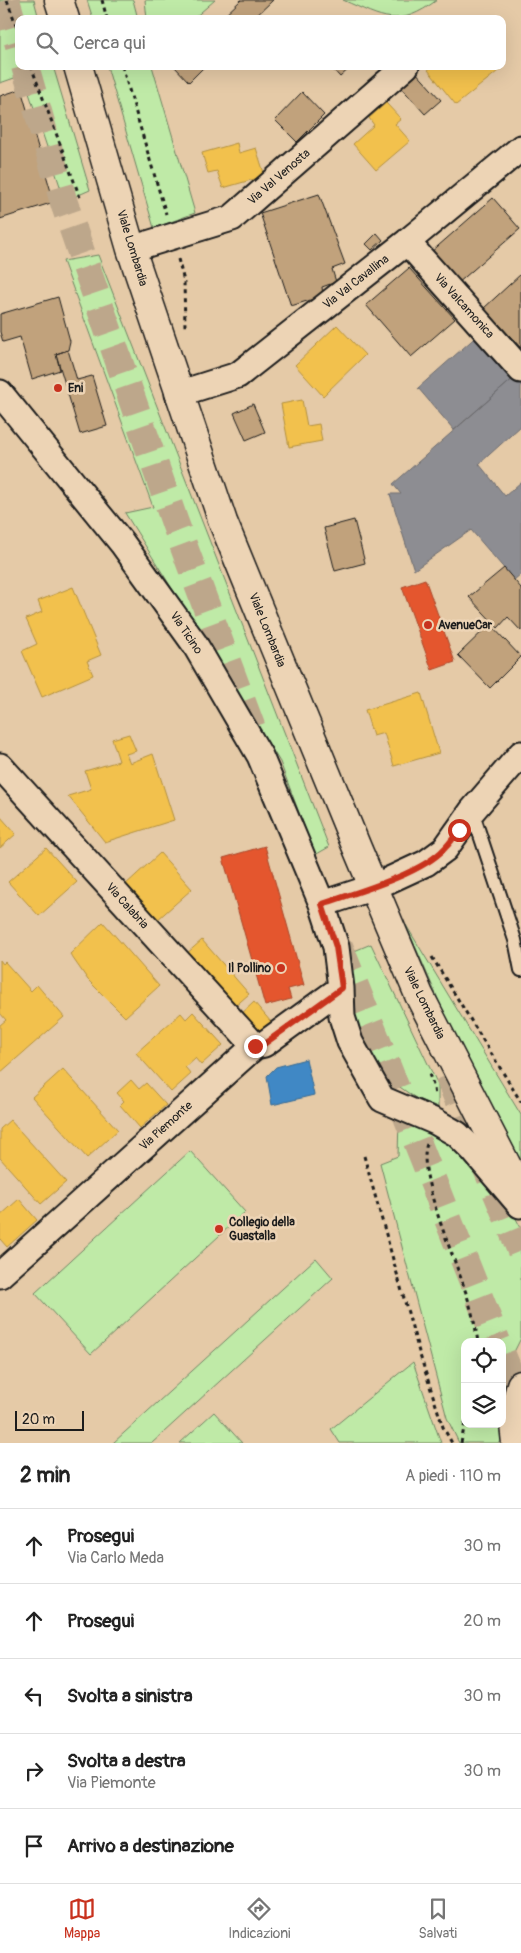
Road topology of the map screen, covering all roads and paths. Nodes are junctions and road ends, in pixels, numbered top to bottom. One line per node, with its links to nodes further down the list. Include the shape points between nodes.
1 (7, 0): 6 (path)
2 (59, 0): 4 (street)
3 (102, 0): 5 (path)
4 (63, 15)
5 (106, 15)
6 (15, 21)
7 (32, 70): 12 (path)
8 (79, 70): 15 (street, Viale Lombardia)
9 (123, 70): 13 (path)
10 (401, 70): 13 (street, Via Val Venosta, via 232,218)
11 (521, 148): 14 (street, Via Val Cavallina)
12 (81, 200)
13 (172, 236): 15 (street, Via Val Venosta); 16 (path, via 184,282)
14 (407, 242): 17 (street, Via Valcamonica); 19 (street, Via Val Cavallina, via 238,375)
15 (131, 250): 19 (street, Viale Lombardia)
16 (185, 333)
17 (521, 370)
18 (0, 393): 24 (street, Via Ticino, via 122,543 194,643 260,756)
19 (178, 394): 23 (street, Viale Lombardia, via 223,522)
20 (521, 754): 22 (street)
21 (0, 766): 29 (street, Via Calabria)
22 (472, 811): 23 (street, via 445,849 426,864); 26 (lane)
23 (374, 887): 24 (street); 32 (street, Viale Lombardia, via 419,995)
24 (322, 904): 28 (street, Via Ticino, via 336,947)
25 (428, 950): 30 (path)
26 (519, 952): 27 (lane)
27 (521, 970)
28 (342, 988): 29 (street, Via Piemonte, via 264,1044); 34 (street, Via Ticino, via 342,1017 350,1042 382,1099 457,1134)
29 (255, 1046): 35 (street, Via Piemonte)
30 (521, 1102)
31 (364, 1156): 38 (path, via 419,1352 443,1427)
32 (515, 1179): 33 (street, Viale Lombardia)
33 (521, 1200)
34 (521, 1206)
35 (0, 1275)
36 (521, 1385): 40 (street, via 513,1415)
37 (464, 1428): 39 (path)
38 (452, 1443)
39 (461, 1443)
40 (516, 1443)

